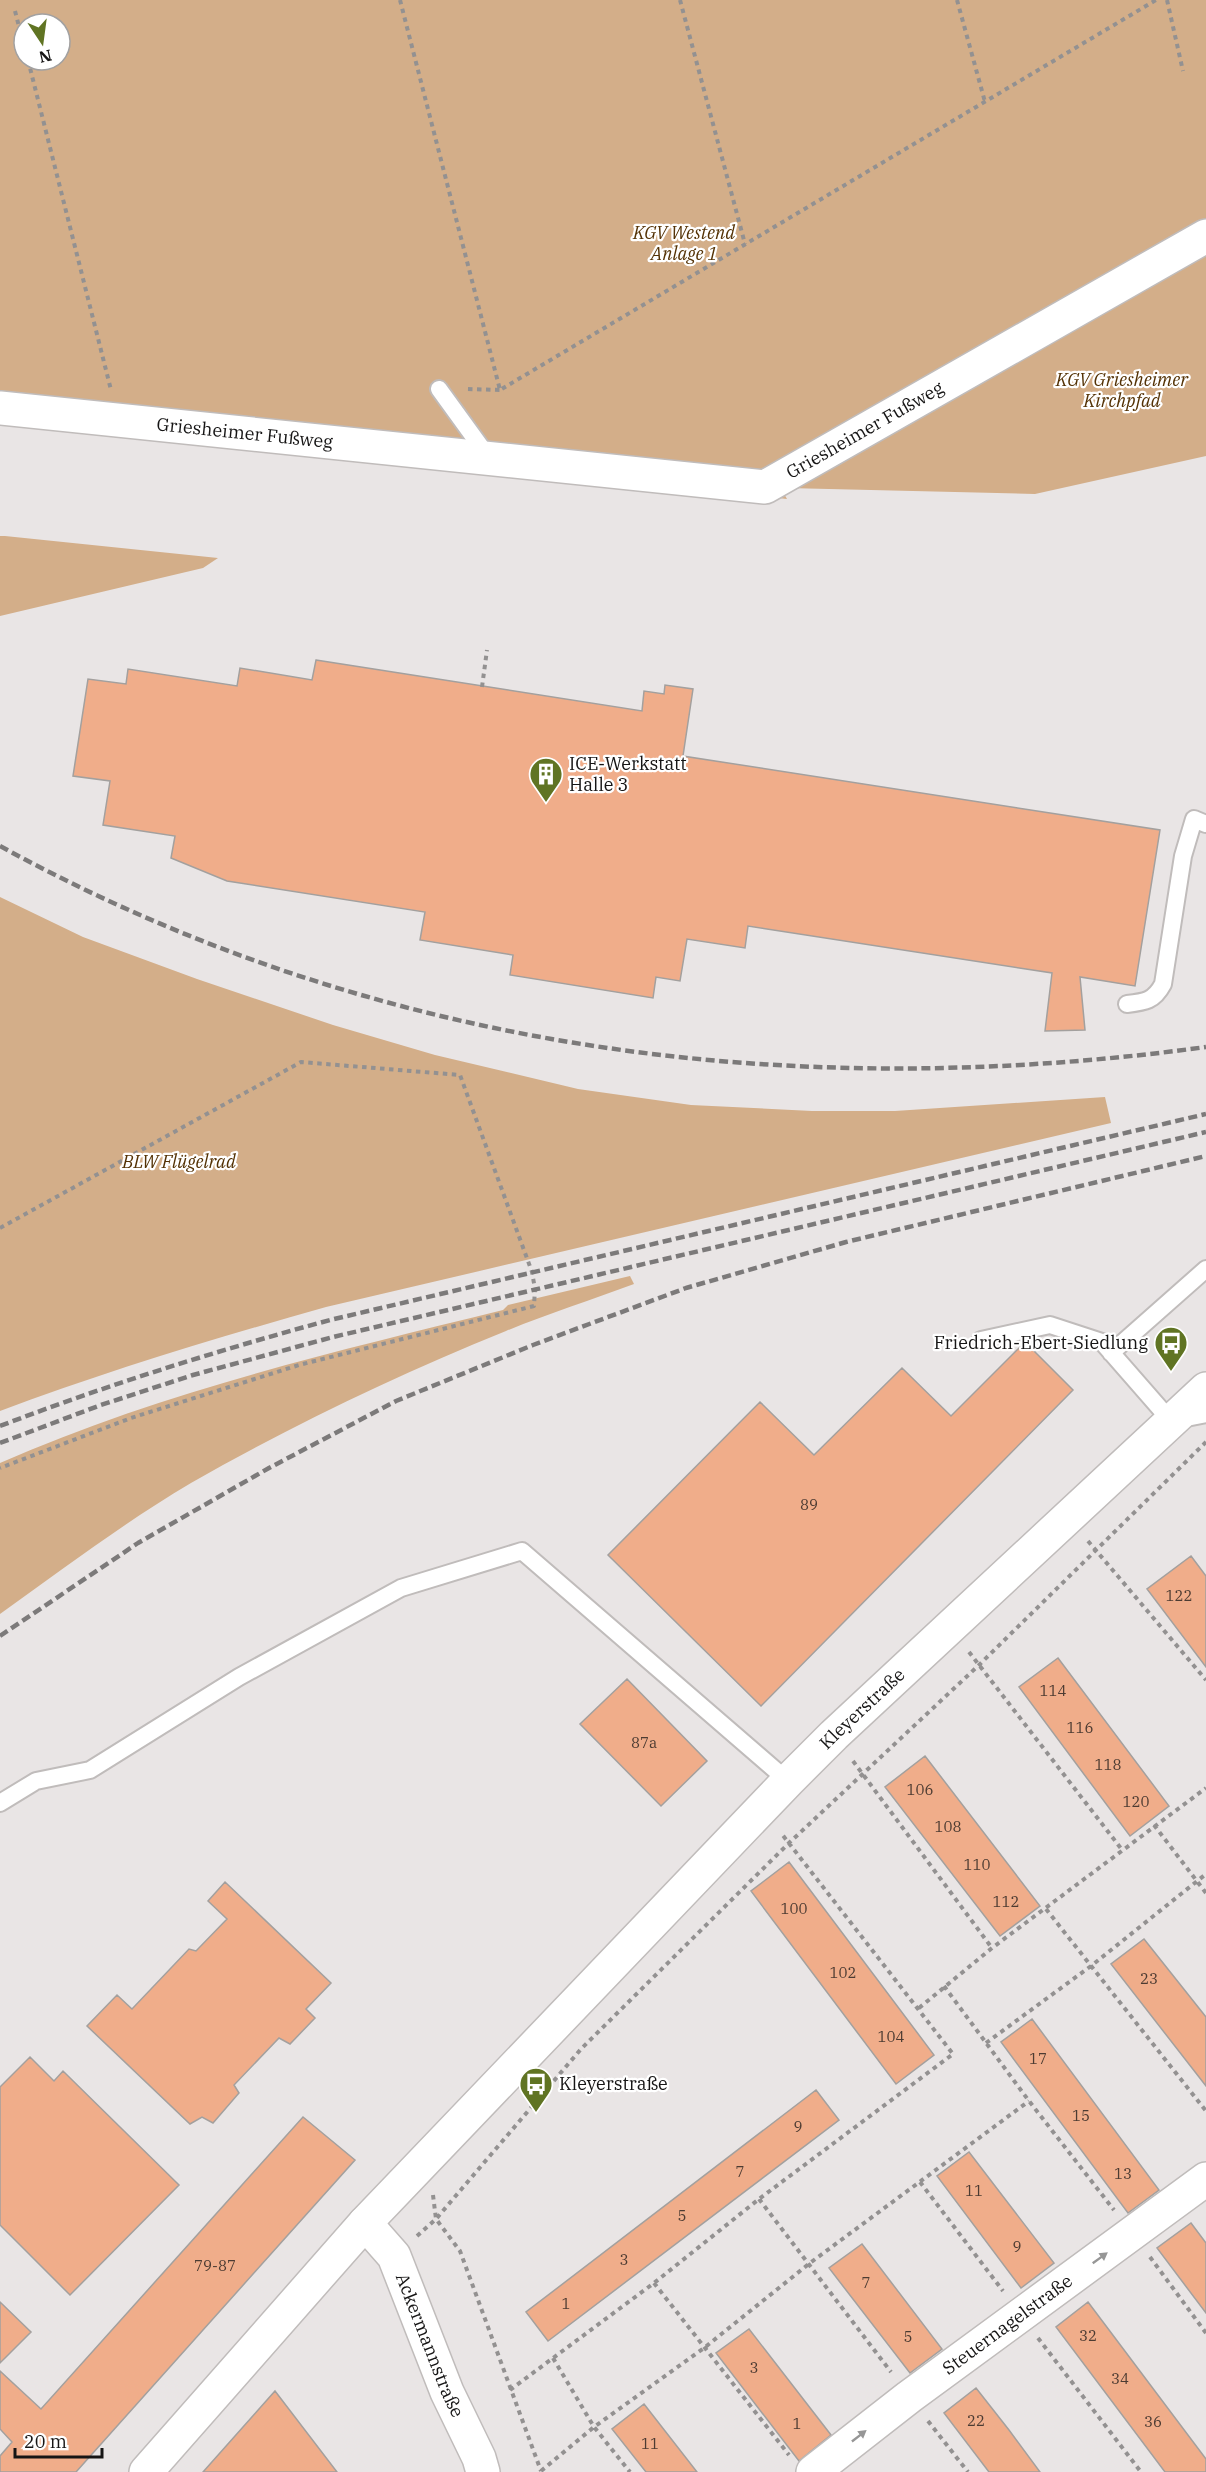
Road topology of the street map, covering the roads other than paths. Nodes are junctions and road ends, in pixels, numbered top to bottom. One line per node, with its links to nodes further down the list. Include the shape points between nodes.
1 (1206, 236): 4 (street, Griesheimer Fußweg, via 765,487)
2 (440, 389): 4 (lane)
3 (0, 408): 4 (street, Griesheimer Fußweg)
4 (489, 459)
5 (1206, 824): 6 (lane, via 1194,819 1183,856 1163,984 1156,997)
6 (1127, 1004)
7 (1206, 1269): 9 (lane)
8 (981, 1340): 9 (lane, via 1050,1325 1102,1342)
9 (1111, 1353): 12 (lane)
10 (1206, 1389): 12 (street, Kleyerstraße)
11 (1206, 1414): 12 (lane)
12 (1171, 1421): 13 (street, Kleyerstraße)
13 (788, 1781): 14 (lane, via 522,1551 401,1588 239,1677 90,1770 36,1781); 16 (street, Kleyerstraße)
14 (0, 1803)
15 (1206, 2179): 17 (street, Steuernagelstraße, one-way to 15, via 909,2397)
16 (365, 2223): 18 (street, Kleyerstraße); 19 (street, Ackermannstraße, via 394,2256)
17 (804, 2468)
18 (146, 2472)
19 (483, 2472)

